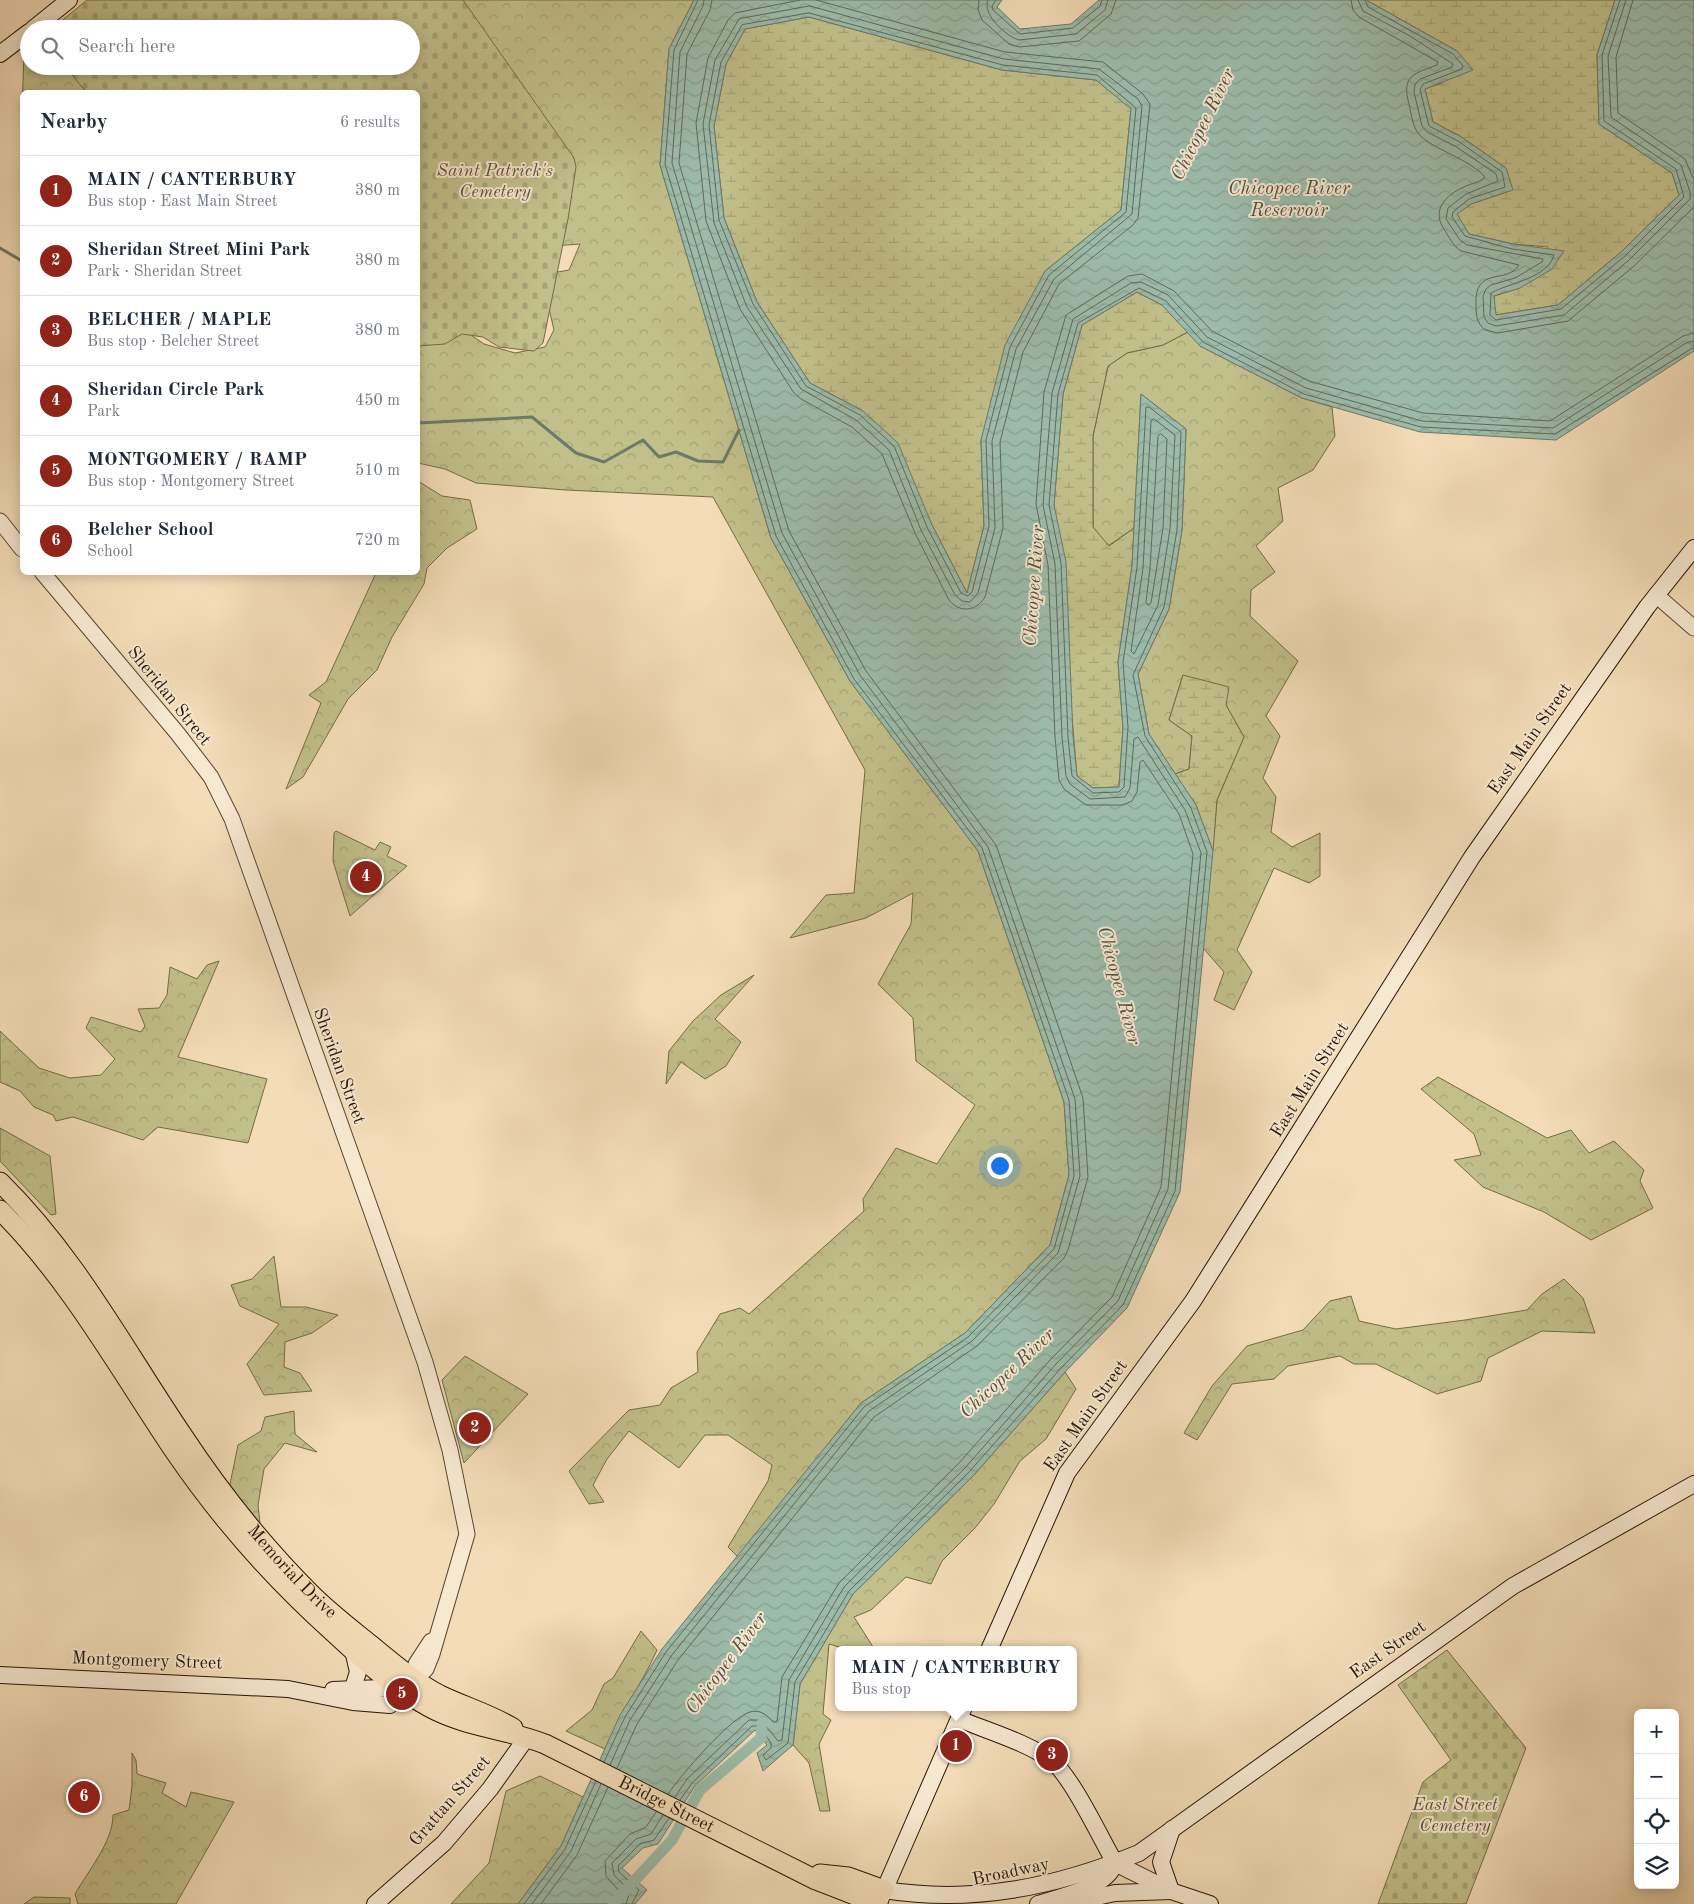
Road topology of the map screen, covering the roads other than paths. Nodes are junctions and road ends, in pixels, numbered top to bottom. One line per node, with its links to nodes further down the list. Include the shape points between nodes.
1 (69, 0): 2 (main road)
2 (44, 20)
3 (20, 39): 4 (main road)
4 (0, 54)
5 (0, 522): 6 (street)
6 (20, 547)
7 (1694, 548): 9 (main road, East Main Street)
8 (45, 575): 17 (street, Sheridan Street, via 178,734 210,777 232,819 424,1362 450,1450 467,1534 429,1662)
9 (1656, 595): 10 (street); 14 (main road, East Main Street, via 1472,857 1193,1301 1067,1473)
10 (1694, 628)
11 (0, 1182): 17 (main road, Memorial Drive, via 69,1260 197,1458 254,1529 312,1595)
12 (0, 1210): 15 (main road, Memorial Drive, via 73,1295 176,1453 223,1517 283,1585)
13 (1694, 1484): 22 (main road, East Street, via 1513,1586)
14 (991, 1646)
15 (353, 1650): 17 (main road, Memorial Drive); 19 (main road, via 358,1672)
16 (0, 1675): 18 (main road, Montgomery Street)
17 (410, 1686): 18 (main road, Montgomery Street, via 390,1705 367,1704); 19 (main road, Montgomery Street); 21 (main road, Memorial Drive, via 436,1711 486,1721)
18 (293, 1690): 19 (main road, Montgomery Street)
19 (352, 1691)
20 (961, 1713): 23 (main road, via 1053,1762 1071,1785); 26 (main road)
21 (527, 1737): 24 (main road, Bridge Street); 27 (main road, Grattan Street, via 490,1789 444,1843)
22 (1172, 1829): 23 (main road, East Street, via 1139,1853); 25 (main road, via 1161,1862)
23 (1115, 1863): 25 (main road); 26 (main road, Broadway, via 1047,1886 978,1901); 29 (main road, Broadway, via 1104,1878 1078,1891)
24 (811, 1876): 26 (main road, Bridge Street); 28 (main road)
25 (1171, 1891): 30 (main road, via 1106,1894); 31 (main road)
26 (880, 1899)
27 (375, 1904)
28 (839, 1904)
29 (1038, 1904)
30 (1063, 1904)
31 (1210, 1904)

